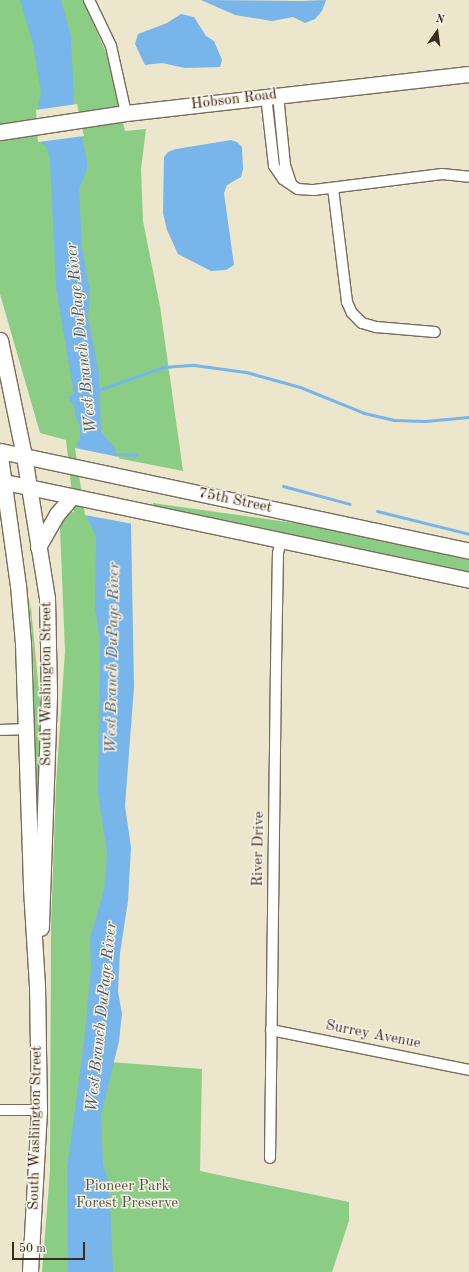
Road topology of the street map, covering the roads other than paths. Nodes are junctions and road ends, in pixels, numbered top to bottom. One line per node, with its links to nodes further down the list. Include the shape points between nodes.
1 (89, 0): 4 (street, via 111,46)
2 (469, 74): 3 (main road, Hobson Road)
3 (272, 96): 4 (main road, Hobson Road); 7 (street, via 274,166 283,179 292,186 306,190)
4 (126, 113): 5 (main road, Hobson Road)
5 (0, 132)
6 (469, 177): 7 (street, via 431,175)
7 (333, 188): 8 (street, via 348,302 352,313 362,323 376,327)
8 (435, 332)
9 (0, 340): 12 (main road, South Washington Street)
10 (0, 451): 12 (main road, 75th Street)
11 (0, 456): 13 (main road, South Washington Street)
12 (24, 456): 14 (main road, South Washington Street); 18 (main road, 75th Street)
13 (1, 482): 14 (main road, 75th Street); 20 (main road, South Washington Street, via 18,585 24,643)
14 (28, 487): 15 (main road, 75th Street); 17 (main road, South Washington Street)
15 (72, 497): 16 (main road, 75th Street); 17 (main road, via 57,514)
16 (281, 541): 19 (main road, 75th Street); 23 (street, River Drive, via 278,566)
17 (38, 547): 22 (main road, South Washington Street, via 47,598 49,672 44,888)
18 (469, 551)
19 (469, 580)
20 (26, 729): 21 (street); 22 (main road, South Washington Street)
21 (0, 730)
22 (37, 984): 26 (main road, South Washington Street)
23 (271, 1030): 24 (street, Surrey Avenue); 27 (street, River Drive)
24 (469, 1070)
25 (0, 1110): 26 (street)
26 (39, 1110): 28 (main road, South Washington Street)
27 (270, 1158)
28 (30, 1272)

